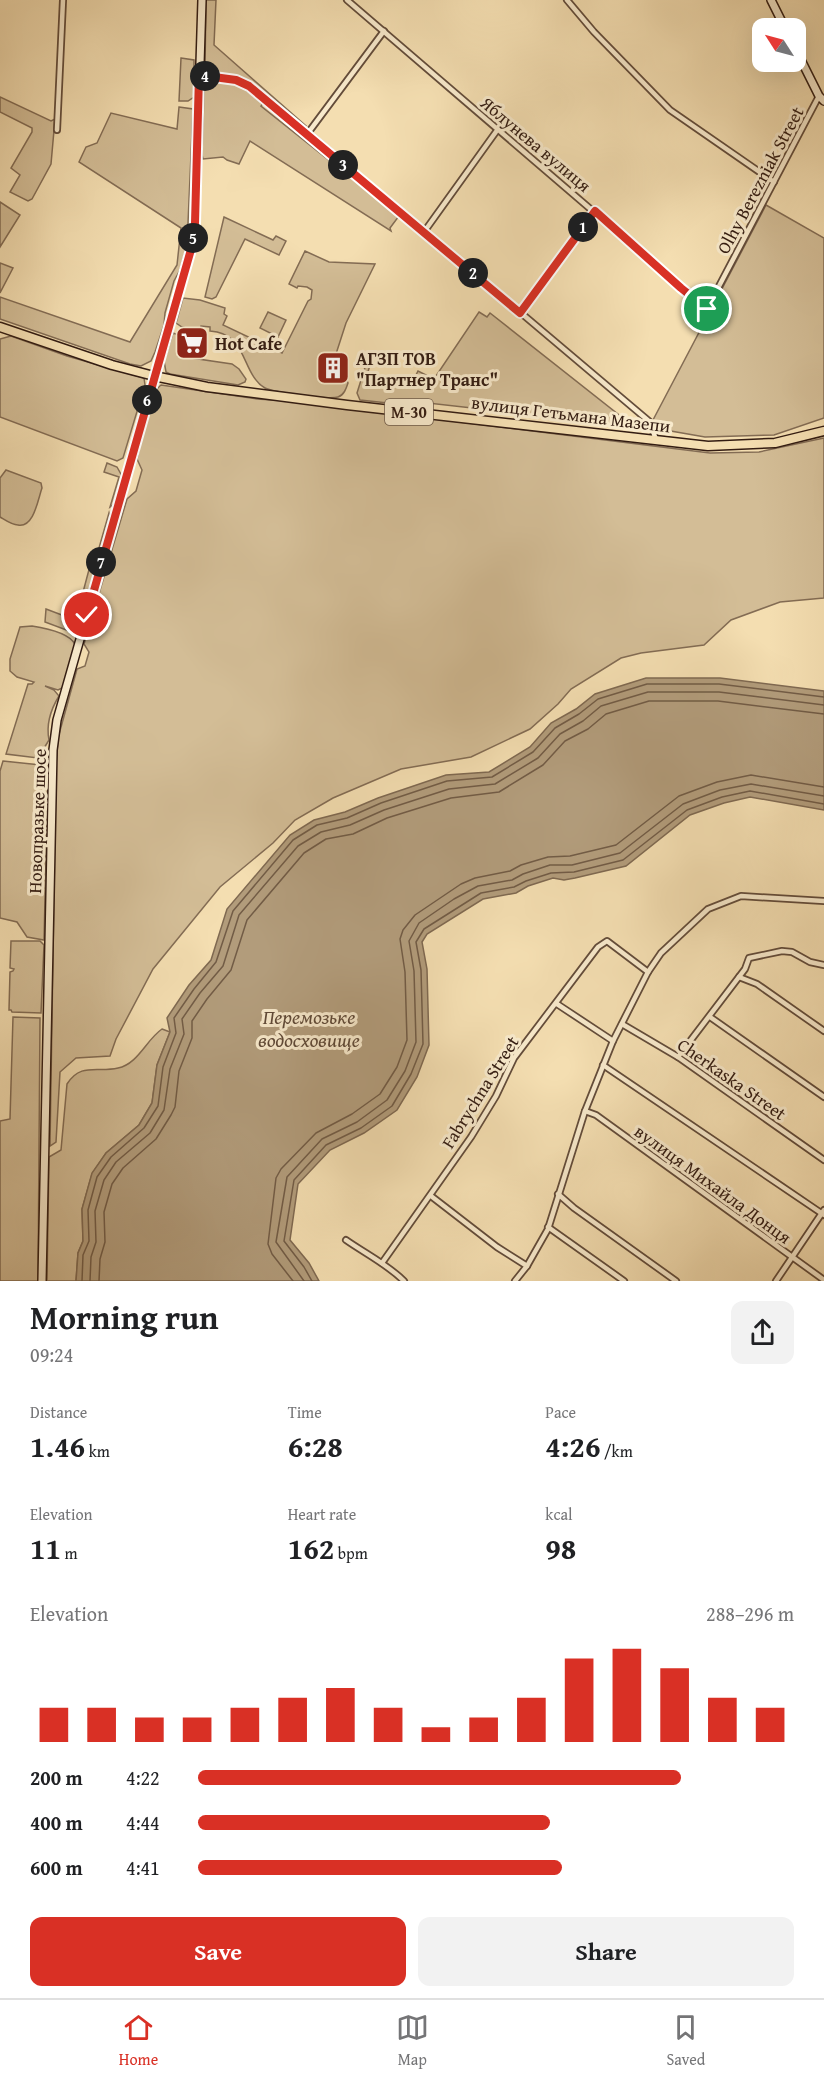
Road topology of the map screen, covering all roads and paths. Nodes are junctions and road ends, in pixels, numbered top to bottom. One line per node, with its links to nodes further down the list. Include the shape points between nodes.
1 (63, 0): 12 (street)
2 (202, 0): 9 (main road, Новопразьке шосе)
3 (347, 0): 7 (street, Яблунева вулиця)
4 (567, 0): 14 (street, via 670,110)
5 (771, 0): 6 (main road)
6 (780, 18)
7 (384, 31): 11 (street, Яблунева вулиця); 13 (street)
8 (806, 68): 10 (main road)
9 (199, 75): 13 (street, via 246,84); 20 (main road, Новопразьке шосе, via 194,234)
10 (822, 98): 14 (street, Olhy Berezniak Street)
11 (498, 129): 15 (street, Яблунева вулиця); 16 (street)
12 (57, 130)
13 (308, 134): 16 (street)
14 (774, 182): 17 (street, Olhy Berezniak Street)
15 (595, 211): 17 (street, Яблунева вулиця); 18 (street)
16 (424, 232): 18 (street)
17 (707, 309)
18 (520, 313): 22 (street, via 650,422)
19 (0, 327): 20 (highway, вулиця Гетьмана Мазепи / М-30)
20 (153, 376): 22 (highway, вулиця Гетьмана Мазепи / М-30, via 207,387); 46 (main road, Новопразьке шосе, via 57,720 53,750)
21 (824, 431): 22 (highway, вулиця Гетьмана Мазепи / М-30, via 742,446)
22 (657, 440)
23 (824, 901): 25 (street, via 741,896 708,909 661,953)
24 (824, 965): 26 (street, via 783,951 749,958)
25 (648, 972): 27 (street, Fabrychna Street, via 607,941 598,947); 29 (street)
26 (739, 977): 28 (street); 30 (street, via 757,984)
27 (556, 1004): 31 (street); 38 (street, Fabrychna Street, via 514,1058 490,1107)
28 (710, 1017): 32 (street); 34 (street)
29 (622, 1024): 31 (street); 32 (street, Cherkaska Street)
30 (824, 1031)
31 (613, 1041): 33 (street)
32 (678, 1057): 36 (street, Cherkaska Street)
33 (603, 1065): 35 (street); 39 (street)
34 (824, 1097)
35 (585, 1111): 37 (street); 42 (street, вулиця Михайла Донця, via 596,1115)
36 (824, 1160)
37 (558, 1194): 40 (street); 50 (street)
38 (431, 1197): 43 (street, Fabrychna Street); 44 (street)
39 (823, 1213): 42 (street)
40 (548, 1227): 44 (street); 49 (street)
41 (346, 1240): 43 (street)
42 (792, 1258): 45 (street, вулиця Михайла Донця); 51 (street)
43 (382, 1263): 47 (street)
44 (527, 1266): 48 (street)
45 (824, 1280)
46 (42, 1281)
47 (404, 1281)
48 (515, 1281)
49 (624, 1281)
50 (676, 1281)
51 (776, 1281)

